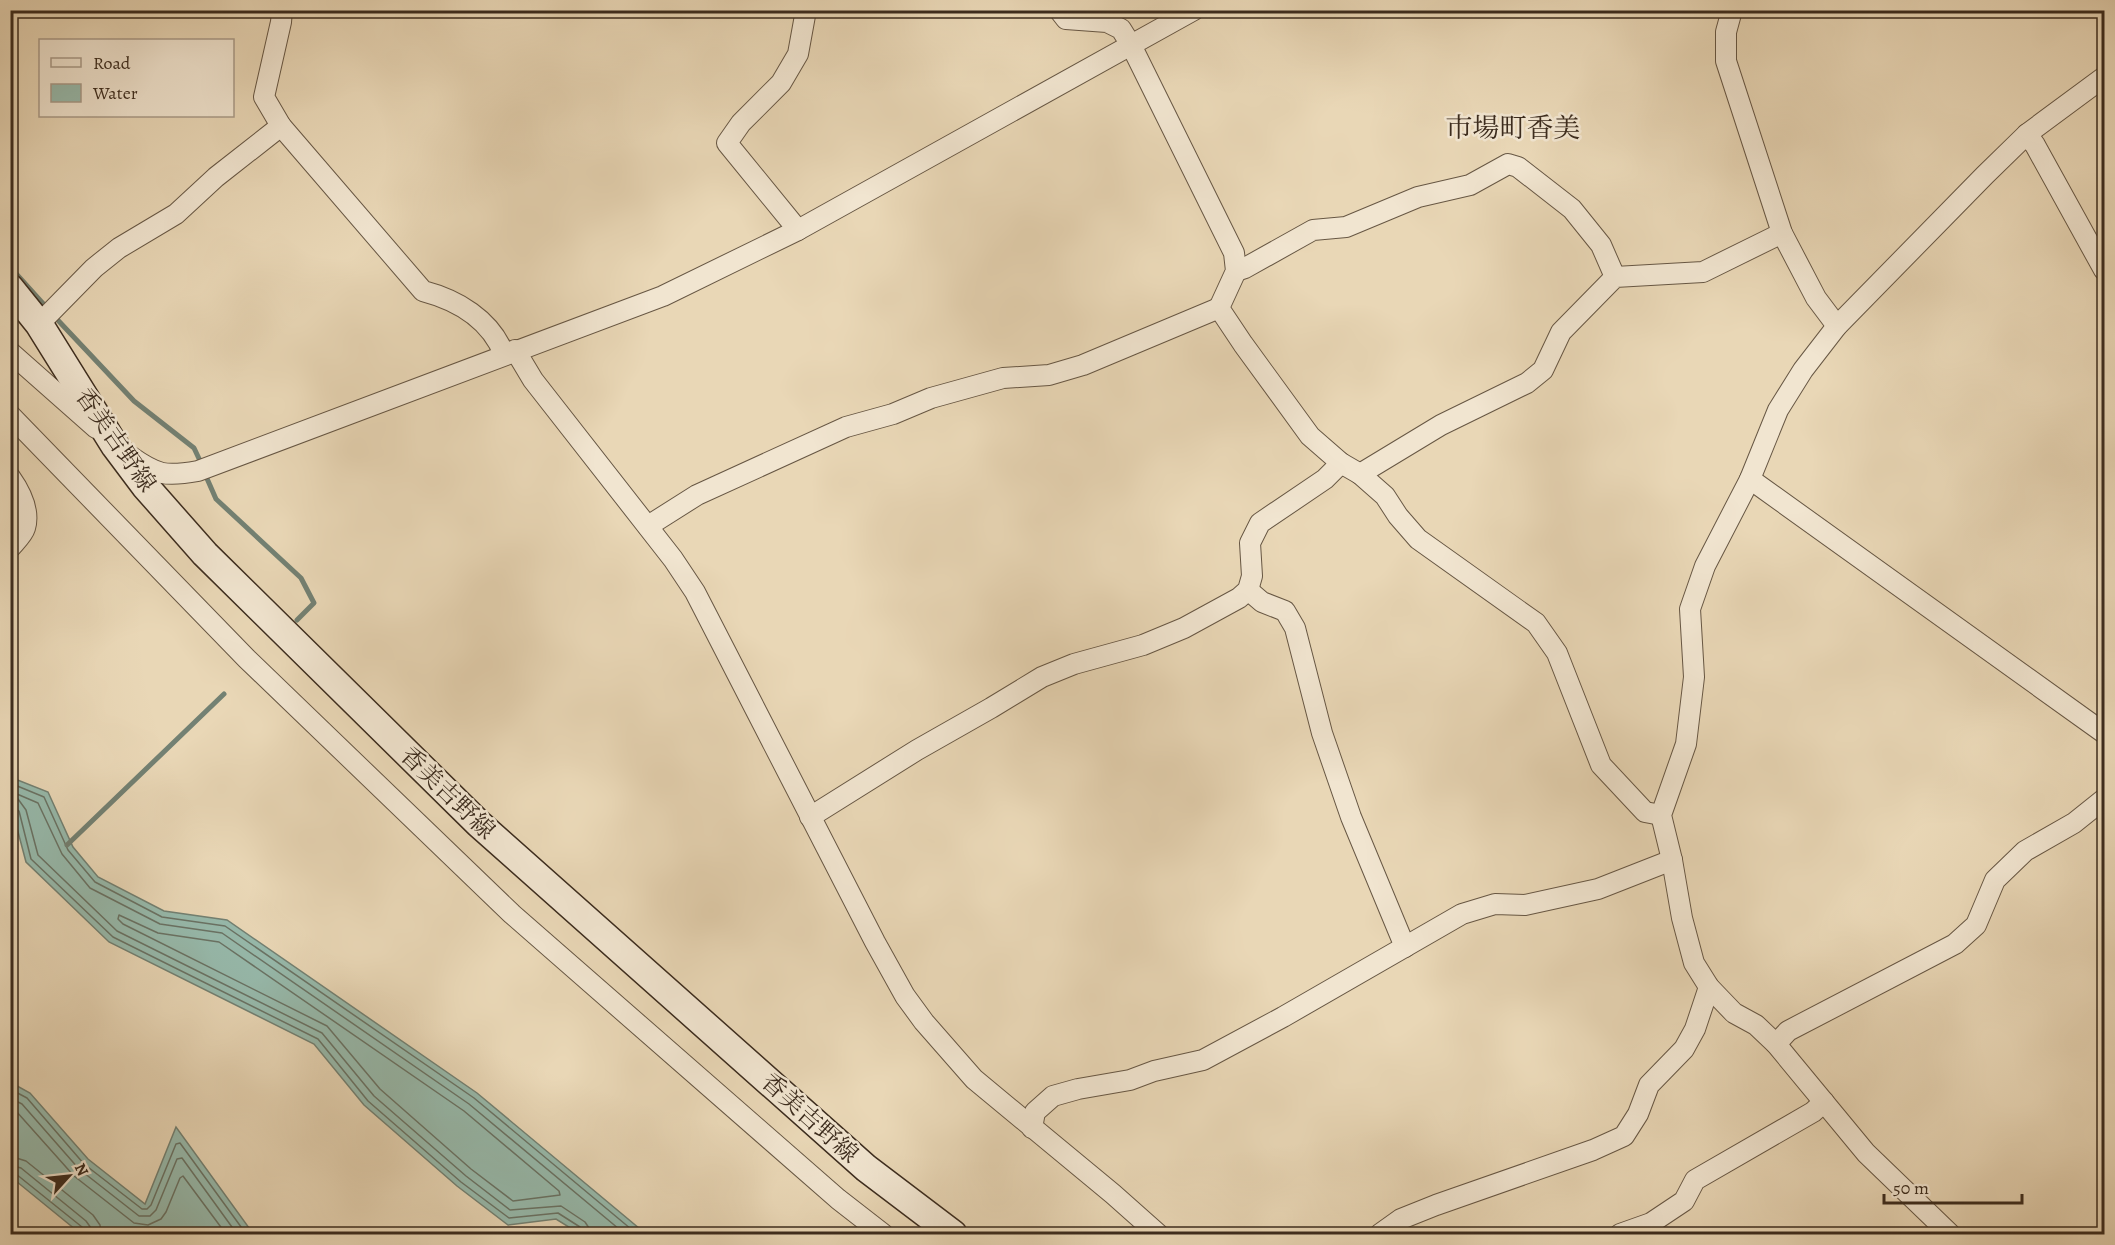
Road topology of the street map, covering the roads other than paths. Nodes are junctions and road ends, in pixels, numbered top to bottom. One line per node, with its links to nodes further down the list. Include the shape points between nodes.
1 (282, 10): 8 (street, via 264,97)
2 (806, 10): 10 (street, via 798,54 781,83 727,143)
3 (1059, 10): 6 (street, via 1066,19 1107,22 1121,28)
4 (1194, 10): 6 (street)
5 (1732, 10): 11 (street, via 1726,32 1726,61)
6 (1131, 45): 10 (street); 13 (street, via 1234,253)
7 (2104, 77): 9 (street)
8 (282, 126): 17 (street, via 176,214 94,268); 20 (street, via 423,291 442,296 475,314)
9 (2026, 134): 12 (street); 18 (street)
10 (798, 230): 20 (street, via 663,296)
11 (1782, 233): 14 (street, via 1703,272); 18 (street, via 1816,298)
12 (2104, 270)
13 (1236, 271): 14 (street, via 1313,230 1346,227 1418,197 1470,185 1508,164 1518,167 1572,209 1601,244); 16 (street)
14 (1615, 277): 24 (street, via 1561,332 1543,370 1527,383 1442,425)
15 (10, 288): 17 (main road, 香美吉野線)
16 (1219, 308): 23 (street, via 1310,436); 27 (street, via 1083,365 1049,375 1003,378 846,427 697,495)
17 (47, 316): 22 (main road, 香美吉野線)
18 (1837, 326): 26 (street, via 1778,410)
19 (10, 352): 22 (street)
20 (509, 352): 22 (street, via 204,469 163,474 151,471); 27 (street)
21 (10, 415): 40 (street, via 247,659 512,914)
22 (115, 446): 41 (main road, 香美吉野線, via 205,554 479,824 866,1168)
23 (1341, 463): 24 (street); 29 (street, via 1325,479 1260,523 1250,543 1252,576)
24 (1360, 474): 32 (street, via 1385,496 1418,539 1536,622 1557,653 1601,765 1645,812)
25 (10, 477): 28 (street, via 20,490 26,511 25,529)
26 (1750, 479): 30 (street); 32 (street, via 1705,566 1690,609 1694,678 1686,744)
27 (648, 526): 33 (street, via 694,592)
28 (10, 548)
29 (1248, 590): 33 (street, via 1184,628 1042,676); 35 (street, via 1262,602 1285,611 1295,628 1322,733 1351,817)
30 (2104, 733)
31 (2104, 799): 37 (street, via 2074,823 2025,851 1995,880 1976,925 1955,944 1788,1031)
32 (1661, 815): 34 (street)
33 (810, 817): 39 (street, via 911,1005 974,1079)
34 (1672, 860): 35 (street, via 1598,890 1525,905 1495,904 1462,914); 36 (street, via 1694,963)
35 (1405, 947): 39 (street, via 1203,1060 1053,1096 1035,1112)
36 (1709, 987): 37 (street, via 1734,1013 1756,1025); 43 (street, via 1684,1049 1649,1085 1624,1136 1401,1219)
37 (1776, 1044): 38 (street)
38 (1824, 1102): 44 (street, via 1695,1180 1684,1202 1651,1223); 45 (street, via 1866,1153)
39 (1032, 1128): 42 (street)
40 (883, 1234)
41 (953, 1234)
42 (1158, 1234)
43 (1380, 1234)
44 (1620, 1234)
45 (1950, 1234)

